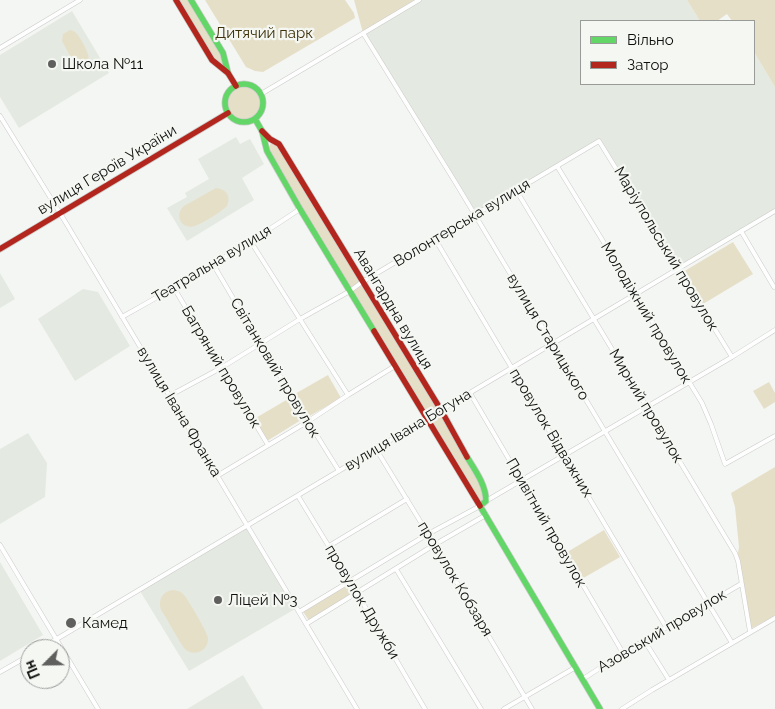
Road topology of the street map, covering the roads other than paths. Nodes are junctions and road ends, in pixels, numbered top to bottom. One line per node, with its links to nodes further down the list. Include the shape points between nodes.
1 (80, 0): 6 (street)
2 (176, 0): 7 (street, via 212,60)
3 (192, 0): 7 (street, via 223,53)
4 (419, 0): 5 (street)
5 (363, 34): 9 (street); 20 (street, вулиця Старицького)
6 (0, 48)
7 (228, 73): 8 (street)
8 (236, 86): 9 (street, via 250,85); 10 (street, via 227,96)
9 (261, 94): 12 (street, via 263,108)
10 (228, 113): 12 (street, via 234,120 242,122); 19 (street, вулиця Героїв України)
11 (0, 116): 19 (street, вулиця Івана Франка)
12 (255, 119): 13 (street, Авангардна вулиця)
13 (262, 131): 17 (street, Авангардна вулиця, via 267,151); 27 (street, Авангардна вулиця, via 279,144)
14 (599, 141): 15 (street, Волонтерська вулиця); 26 (street, Маріупольський провулок)
15 (557, 166): 16 (street, Волонтерська вулиця); 31 (street, Молодіжний провулок)
16 (516, 190): 20 (street, Волонтерська вулиця); 34 (street, Мирний провулок)
17 (300, 209): 23 (street, Театральна вулиця); 30 (street, Авангардна вулиця)
18 (775, 211): 21 (street, вулиця Івана Богуна)
19 (60, 213): 24 (street, вулиця Героїв України); 32 (street, вулиця Івана Франка)
20 (475, 215): 22 (street, Волонтерська вулиця); 37 (street, вулиця Старицького)
21 (740, 232): 26 (street, вулиця Івана Богуна); 28 (street)
22 (435, 238): 27 (street, Волонтерська вулиця); 41 (street, провулок Відважних)
23 (251, 242): 25 (street, Театральна вулиця); 33 (street)
24 (0, 249)
25 (213, 264): 29 (street, Театральна вулиця); 36 (street, Світанковий провулок)
26 (678, 269): 31 (street, вулиця Івана Богуна); 38 (street, Маріупольський провулок)
27 (362, 282): 30 (street, Волонтерська вулиця); 47 (street, Авангардна вулиця)
28 (774, 287)
29 (174, 288): 32 (street, Театральна вулиця); 40 (street, Багряний провулок)
30 (350, 291): 33 (street, Волонтерська вулиця); 39 (street, Авангардна вулиця)
31 (635, 294): 34 (street, вулиця Івана Богуна); 42 (street, Молодіжний провулок)
32 (122, 317): 45 (street, вулиця Івана Франка)
33 (300, 319): 36 (street, Волонтерська вулиця); 44 (street)
34 (593, 319): 37 (street, вулиця Івана Богуна); 46 (street, Мирний провулок)
35 (775, 330): 38 (street)
36 (260, 344): 40 (street, Волонтерська вулиця); 49 (street, Світанковий провулок)
37 (552, 344): 41 (street, вулиця Івана Богуна); 50 (street, вулиця Старицького)
38 (732, 357): 42 (street)
39 (395, 366): 44 (street); 48 (street, Авангардна вулиця)
40 (221, 368): 45 (street, Волонтерська вулиця); 52 (street, Багряний провулок)
41 (512, 368): 43 (street, вулиця Івана Богуна); 54 (street, провулок Відважних)
42 (688, 382): 46 (street); 51 (street, Молодіжний провулок, via 712,424 725,464)
43 (470, 393): 47 (street, вулиця Івана Богуна); 57 (street, Привітний провулок)
44 (348, 395): 49 (street)
45 (169, 396): 56 (street, вулиця Івана Франка)
46 (646, 407): 50 (street); 70 (street, Мирний провулок, via 736,554)
47 (441, 410): 48 (street, вулиця Івана Богуна); 60 (street, Авангардна вулиця, via 478,476)
48 (427, 419): 53 (street, вулиця Івана Богуна); 61 (street, Авангардна вулиця)
49 (308, 422): 52 (street); 55 (street, Світанковий провулок)
50 (605, 432): 54 (street); 72 (street, вулиця Старицького)
51 (775, 436)
52 (268, 445): 56 (street)
53 (376, 449): 55 (street, вулиця Івана Богуна); 59 (street, провулок Кобзаря)
54 (564, 456): 57 (street); 76 (street, провулок Відважних)
55 (339, 472): 58 (street, вулиця Івана Богуна)
56 (217, 476): 63 (street, вулиця Івана Франка)
57 (522, 481): 60 (street); 82 (street, Привітний провулок)
58 (298, 496): 63 (street, вулиця Івана Богуна); 67 (street, провулок Дружби)
59 (407, 499): 64 (street, провулок Кобзаря); 67 (street)
60 (486, 500): 61 (street)
61 (480, 506): 62 (street, Авангардна вулиця); 64 (street)
62 (486, 515): 66 (street); 85 (street, Авангардна вулиця)
63 (247, 526): 73 (street, вулиця Івана Франка); 79 (street, вулиця Івана Богуна)
64 (428, 534): 66 (street, провулок Кобзаря); 69 (street)
65 (0, 545): 78 (street)
66 (434, 545): 68 (street); 89 (street, провулок Кобзаря)
67 (329, 546): 69 (street, провулок Дружби)
68 (396, 569): 71 (street); 93 (street)
69 (350, 581): 71 (street, провулок Дружби); 73 (street)
70 (741, 584): 72 (street, Азовський провулок); 77 (street, Мирний провулок)
71 (357, 593): 75 (street); 92 (street, провулок Дружби)
72 (708, 603): 76 (street, Азовський провулок); 81 (street, вулиця Старицького)
73 (299, 612): 75 (street, вулиця Івана Франка)
74 (775, 618): 77 (street)
75 (306, 624): 91 (street, вулиця Івана Франка)
76 (666, 627): 80 (street, Азовський провулок)
77 (750, 632): 81 (street)
78 (56, 639)
79 (59, 639)
80 (644, 640): 82 (street, Азовський провулок); 88 (street)
81 (732, 643): 88 (street)
82 (623, 653): 87 (street, Азовський провулок)
83 (20, 661): 86 (street)
84 (70, 662): 90 (street)
85 (576, 668): 87 (street, Авангардна вулиця); 89 (street)
86 (0, 672)
87 (583, 679): 96 (street, Авангардна вулиця)
88 (669, 680): 97 (street)
89 (525, 697): 94 (street); 95 (street, провулок Кобзаря)
90 (98, 709)
91 (357, 709)
92 (425, 709)
93 (481, 709)
94 (504, 709)
95 (532, 709)
96 (600, 709)
97 (622, 709)

